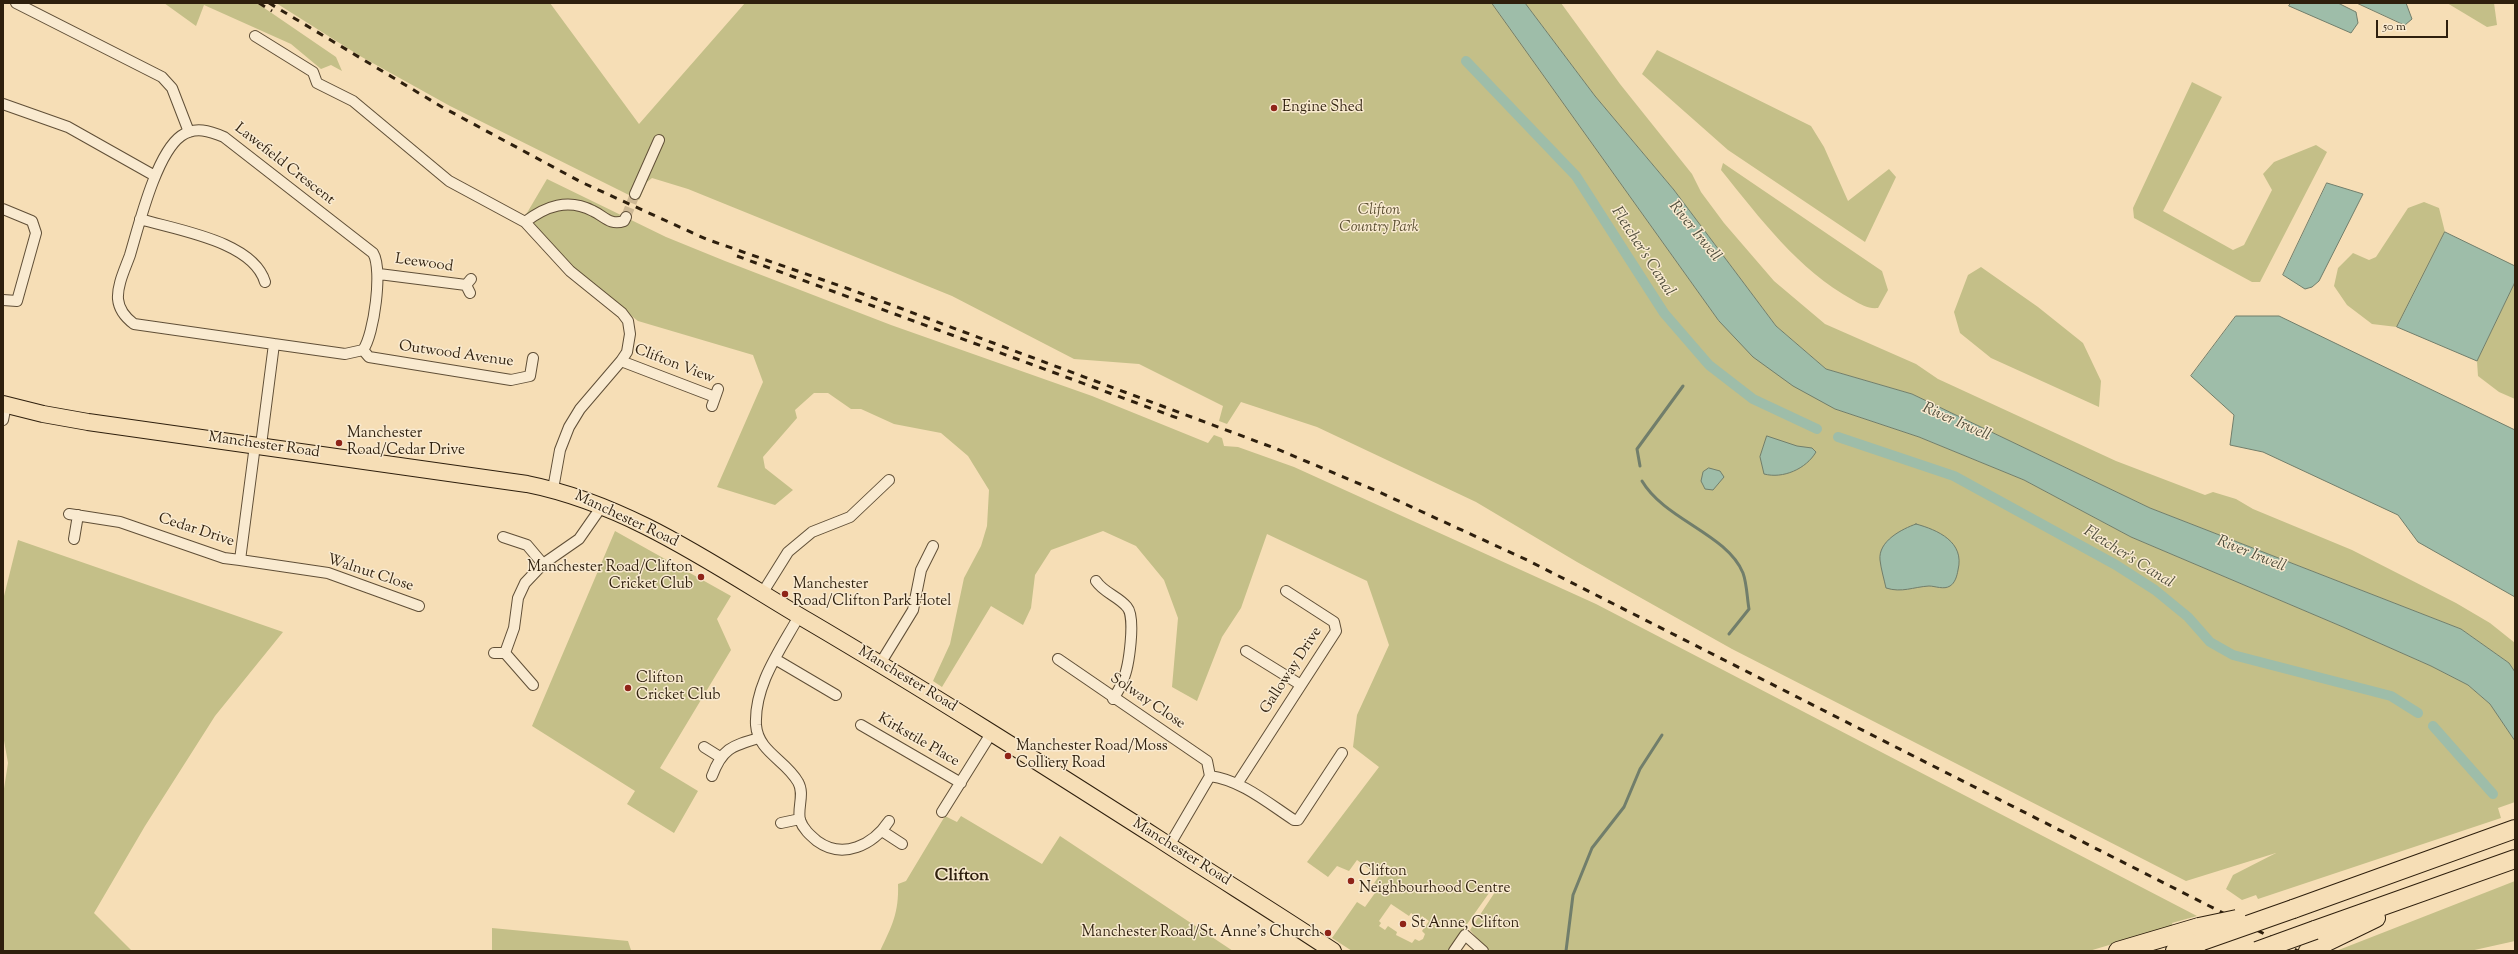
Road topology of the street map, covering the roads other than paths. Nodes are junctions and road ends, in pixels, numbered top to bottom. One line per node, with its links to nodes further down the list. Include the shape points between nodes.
1 (16, 3): 4 (street, via 162,77 172,88)
2 (255, 36): 11 (street, via 313,72 315,86 353,101 449,181)
3 (3, 104): 6 (street, via 68,127)
4 (189, 132): 6 (street, via 174,142); 12 (street, Lawefield Crescent, via 200,129 224,137 373,253)
5 (659, 140): 7 (street)
6 (155, 176): 10 (street)
7 (635, 194)
8 (3, 209): 15 (street, via 32,221 36,233 17,301)
9 (626, 217): 11 (street, via 624,221 612,223 585,207 559,204 547,208)
10 (140, 219): 13 (street, via 235,249 262,271); 16 (street, via 119,290 118,300 126,318 134,324)
11 (525, 222): 19 (street, via 570,271 625,317 629,325 630,339)
12 (379, 274): 14 (street, Leewood); 17 (street, Lawefield Crescent, via 368,339)
13 (265, 282)
14 (469, 286)
15 (3, 300)
16 (274, 344): 17 (street, via 345,354); 22 (street)
17 (363, 350): 18 (street, Outwood Avenue, via 369,357 511,380 530,376)
18 (533, 358)
19 (621, 361): 20 (street, Clifton View); 24 (street, via 582,405 569,427 560,450)
20 (715, 397)
21 (4, 409): 22 (main road, Manchester Road)
22 (258, 445): 24 (main road, Manchester Road, via 494,478); 29 (street, Cedar Drive)
23 (889, 480): 33 (street, via 850,517 812,532 788,552)
24 (553, 489): 25 (main road, Manchester Road)
25 (602, 506): 30 (street, via 579,539); 33 (main road, Manchester Road, via 658,532)
26 (503, 537): 30 (street, via 527,545)
27 (74, 539): 29 (street, Cedar Drive, via 73,514 120,522 224,558)
28 (933, 546): 41 (street, via 921,570 913,610)
29 (240, 560): 34 (street, Walnut Close, via 328,573)
30 (543, 564): 38 (street, via 520,590 514,628)
31 (1096, 581): 45 (street, via 1101,588 1127,607 1131,614 1128,661 1124,679)
32 (1286, 591): 43 (street, Galloway Drive, via 1337,626)
33 (763, 592): 35 (main road, Manchester Road)
34 (419, 606)
35 (799, 616): 39 (street); 41 (main road, Manchester Road)
36 (1246, 651): 43 (street)
37 (494, 653): 38 (street)
38 (505, 653): 42 (street)
39 (776, 659): 44 (street, via 821,691); 48 (street, via 765,678 758,703 756,726)
40 (1058, 659): 45 (street, Solway Close)
41 (880, 664): 47 (main road, Manchester Road)
42 (533, 685)
43 (1301, 685): 55 (street, Galloway Drive)
44 (836, 695)
45 (1113, 699): 53 (street, Solway Close, via 1206,761)
46 (861, 725): 54 (street, Kirkstile Place)
47 (992, 732): 54 (street); 63 (main road, Manchester Road)
48 (759, 738): 51 (street, via 737,744); 57 (street, via 799,783 802,791)
49 (704, 747): 51 (street)
50 (1342, 753): 55 (street, via 1298,820 1294,820)
51 (720, 757): 52 (street)
52 (712, 776)
53 (1210, 776): 55 (street, via 1224,778); 63 (street)
54 (961, 783): 56 (street)
55 (1237, 784)
56 (942, 812)
57 (800, 819): 59 (street); 61 (street, via 803,828 811,836 825,846 839,850 864,844)
58 (889, 821): 61 (street)
59 (781, 823)
60 (2515, 829): 65 (highway, bridge, via 2293,909)
61 (882, 831): 62 (street)
62 (902, 844)
63 (1168, 846): 67 (main road, Manchester Road)
64 (2515, 859): 66 (highway, via 2422,893)
65 (2201, 934): 70 (highway); 71 (highway)
66 (2316, 942): 72 (highway, bridge)
67 (1333, 951)
68 (1454, 951): 69 (street, via 1465,935)
69 (1483, 951)
70 (2118, 951)
71 (2175, 951)
72 (2257, 951)

